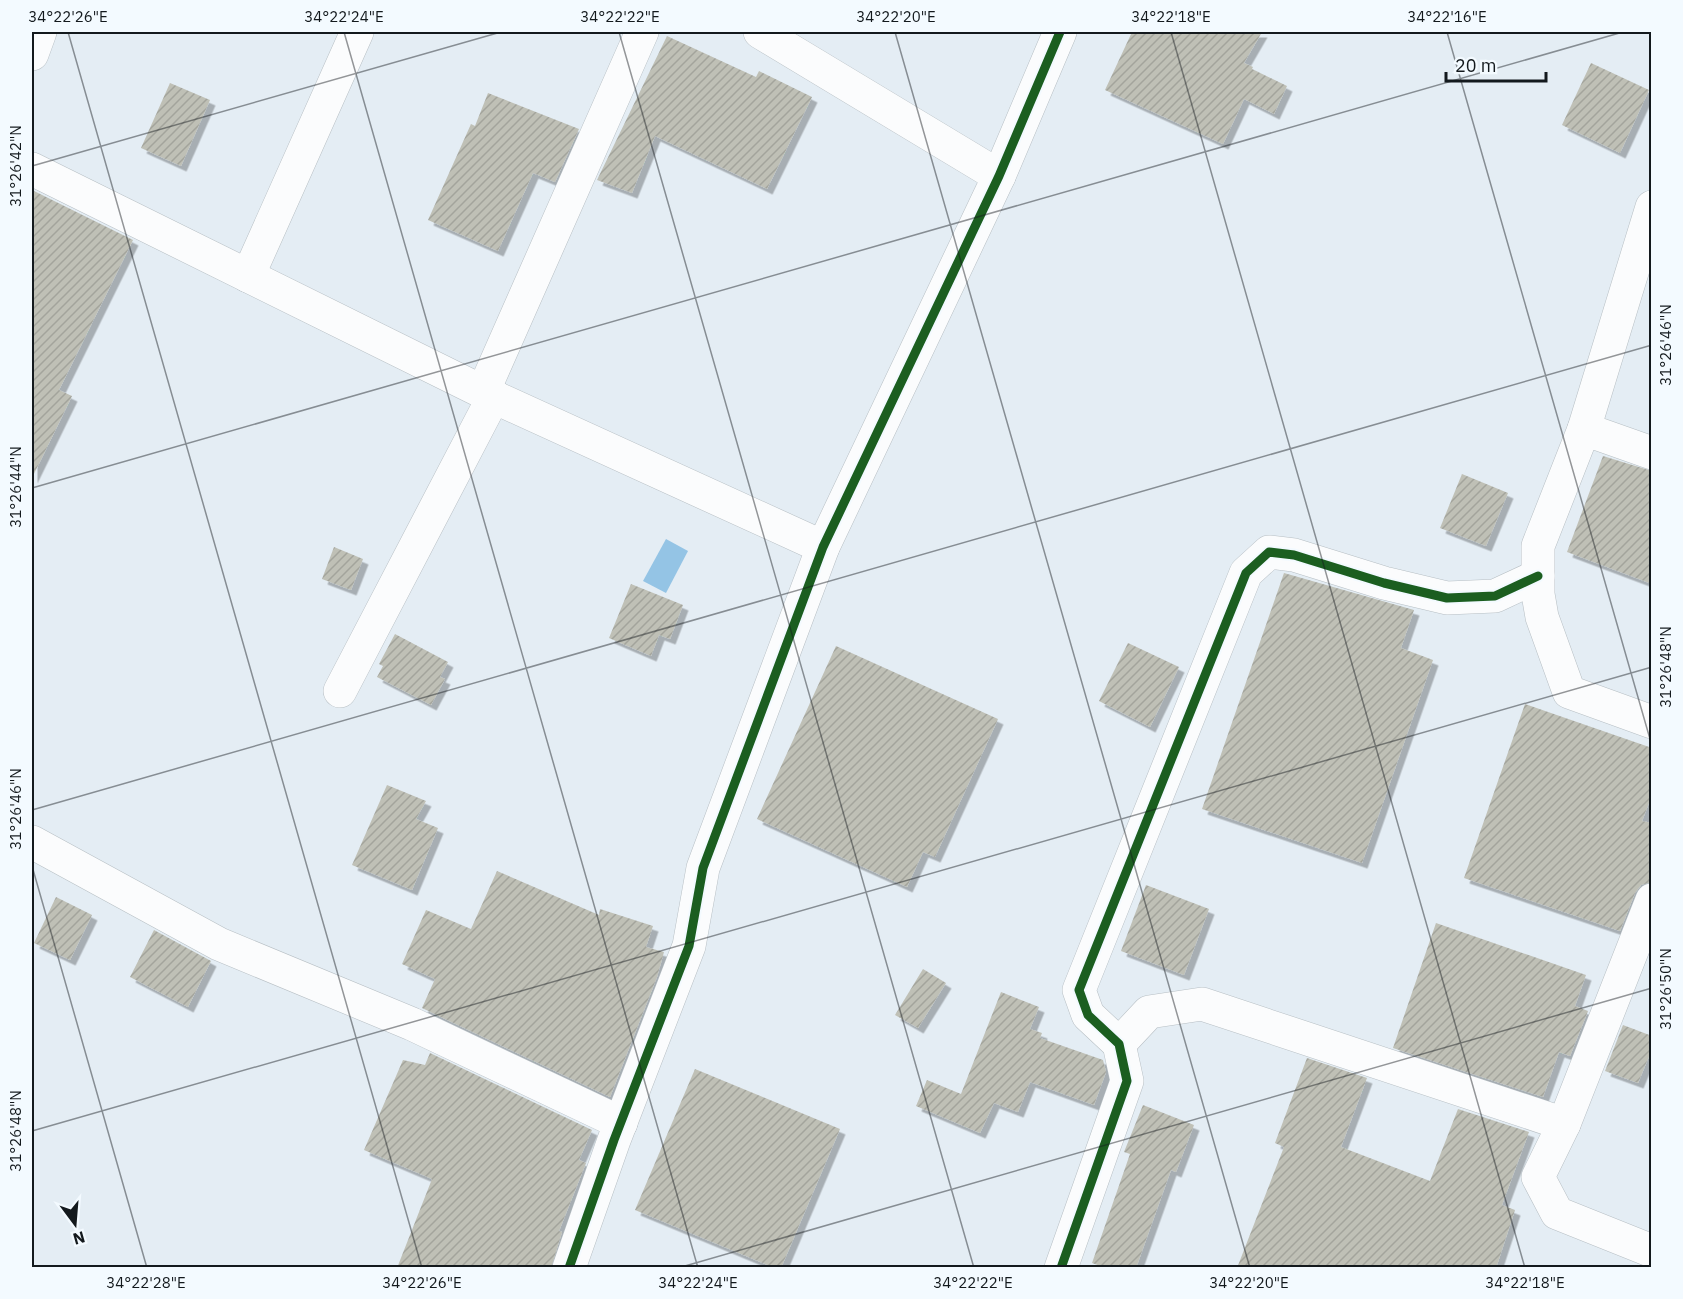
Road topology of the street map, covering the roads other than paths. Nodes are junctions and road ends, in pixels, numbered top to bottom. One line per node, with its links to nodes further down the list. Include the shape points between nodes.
1 (40, 32): 6 (street)
2 (357, 32): 10 (street)
3 (642, 32): 11 (street)
4 (763, 32): 8 (street)
5 (1060, 32): 8 (street)
6 (32, 54)
7 (32, 169): 10 (street)
8 (999, 176): 14 (street)
9 (1652, 207): 12 (street)
10 (248, 276): 11 (street)
11 (488, 394): 14 (street); 16 (street)
12 (1584, 429): 13 (street); 15 (street, via 1538,546)
13 (1652, 453)
14 (823, 547): 21 (street, via 703,868 689,946)
15 (1538, 576): 17 (street, via 1542,617 1569,692); 20 (street, via 1496,596 1448,598 1294,555 1269,552 1246,573 1079,990 1088,1016)
16 (340, 691)
17 (1652, 722)
18 (32, 842): 21 (street, via 219,944 412,1024)
19 (1652, 900): 22 (street)
20 (1119, 1044): 22 (street, via 1149,1012 1202,1004); 25 (street, via 1127,1081)
21 (621, 1123): 24 (street)
22 (1564, 1124): 23 (street, via 1538,1177 1557,1213)
23 (1652, 1251)
24 (569, 1268)
25 (1061, 1268)

